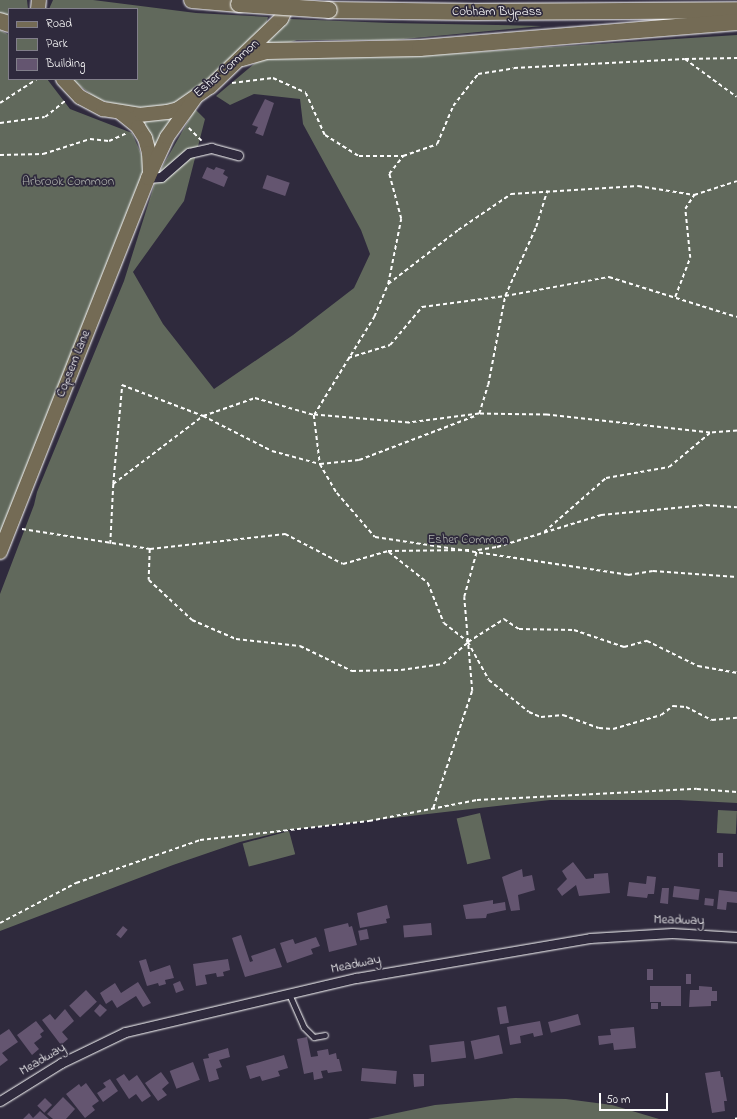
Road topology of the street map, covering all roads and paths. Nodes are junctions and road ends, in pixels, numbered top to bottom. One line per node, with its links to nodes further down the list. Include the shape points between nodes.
1 (192, 0): 3 (highway, Cobham Bypass, bridge, via 329,10)
2 (290, 0): 5 (main road, Esher Common, via 281,19)
3 (737, 10)
4 (737, 22): 5 (highway, via 420,48 288,49 267,51)
5 (242, 58): 10 (main road, Esher Common)
6 (737, 58): 7 (path)
7 (685, 59): 11 (path); 22 (path, via 514,68 478,74 453,106 437,144)
8 (35, 80): 14 (path)
9 (64, 80): 15 (main road, Esher Common, via 69,88 91,104)
10 (210, 87): 12 (main road, Esher Common); 22 (path, via 273,78 306,94 325,135 359,156)
11 (737, 97)
12 (195, 98): 15 (main road, Esher Common, via 168,112 138,115); 16 (main road, Copsem Lane)
13 (66, 100): 17 (path, via 45,117)
14 (0, 103)
15 (121, 112): 23 (main road, Copsem Lane, via 145,138 149,153)
16 (183, 116): 19 (path, via 190,130); 23 (main road, Copsem Lane, via 167,137)
17 (0, 124)
18 (130, 131): 20 (path, via 109,141 90,139 43,154)
19 (211, 148): 21 (street); 23 (street, via 189,153 161,178)
20 (0, 155)
21 (238, 155)
22 (403, 156): 27 (path, via 389,174 401,219)
23 (149, 177): 40 (main road, Copsem Lane)
24 (737, 181): 26 (path)
25 (547, 191): 26 (path, via 638,186); 27 (path, via 511,194 458,230); 28 (path, via 536,227)
26 (694, 195): 29 (path, via 685,208 690,258)
27 (388, 284): 31 (path, via 374,317)
28 (505, 296): 29 (path, via 609,277); 31 (path, via 422,307 390,345); 32 (path, via 488,385)
29 (675, 297): 30 (path)
30 (737, 318)
31 (348, 358): 34 (path)
32 (479, 414): 34 (path, via 409,423); 36 (path, via 547,415); 37 (path, via 359,460)
33 (202, 416): 34 (path, via 255,398); 37 (path, via 272,451); 38 (path); 38 (path, via 122,385)
34 (314, 416): 37 (path)
35 (737, 431): 36 (path)
36 (710, 433): 41 (path, via 669,467 606,478)
37 (320, 464): 44 (path, via 337,493 375,537)
38 (112, 484): 42 (path)
39 (737, 507): 41 (path, via 706,505 601,515)
40 (9, 528): 42 (path); 46 (main road, Copsem Lane)
41 (543, 533): 44 (path, via 497,547)
42 (110, 544): 43 (path)
43 (150, 549): 45 (path, via 285,534 343,564); 48 (path, via 149,580 192,620 236,639 300,646 352,671 401,670 444,664)
44 (477, 550): 45 (path); 47 (path, via 628,575 653,571); 48 (path, via 464,598)
45 (388, 551): 48 (path, via 428,583 444,623)
46 (0, 552)
47 (737, 577)
48 (468, 642): 49 (path, via 504,619 519,629 574,630 624,647 647,641 698,666); 50 (path, via 490,680 528,712 541,717 563,715 599,728 613,729 661,715 673,706 686,707 712,720); 52 (path, via 472,691)
49 (737, 673)
50 (737, 718)
51 (737, 792): 52 (path, via 697,789 477,800)
52 (432, 809): 53 (path, via 369,820 200,840 76,883)
53 (0, 923)
54 (737, 937): 55 (street, Meadway, via 672,933 590,938 356,978)
55 (289, 993): 56 (lane, via 304,1027 314,1037); 57 (street, Meadway, via 125,1032 73,1056)
56 (325, 1035)
57 (0, 1101)

